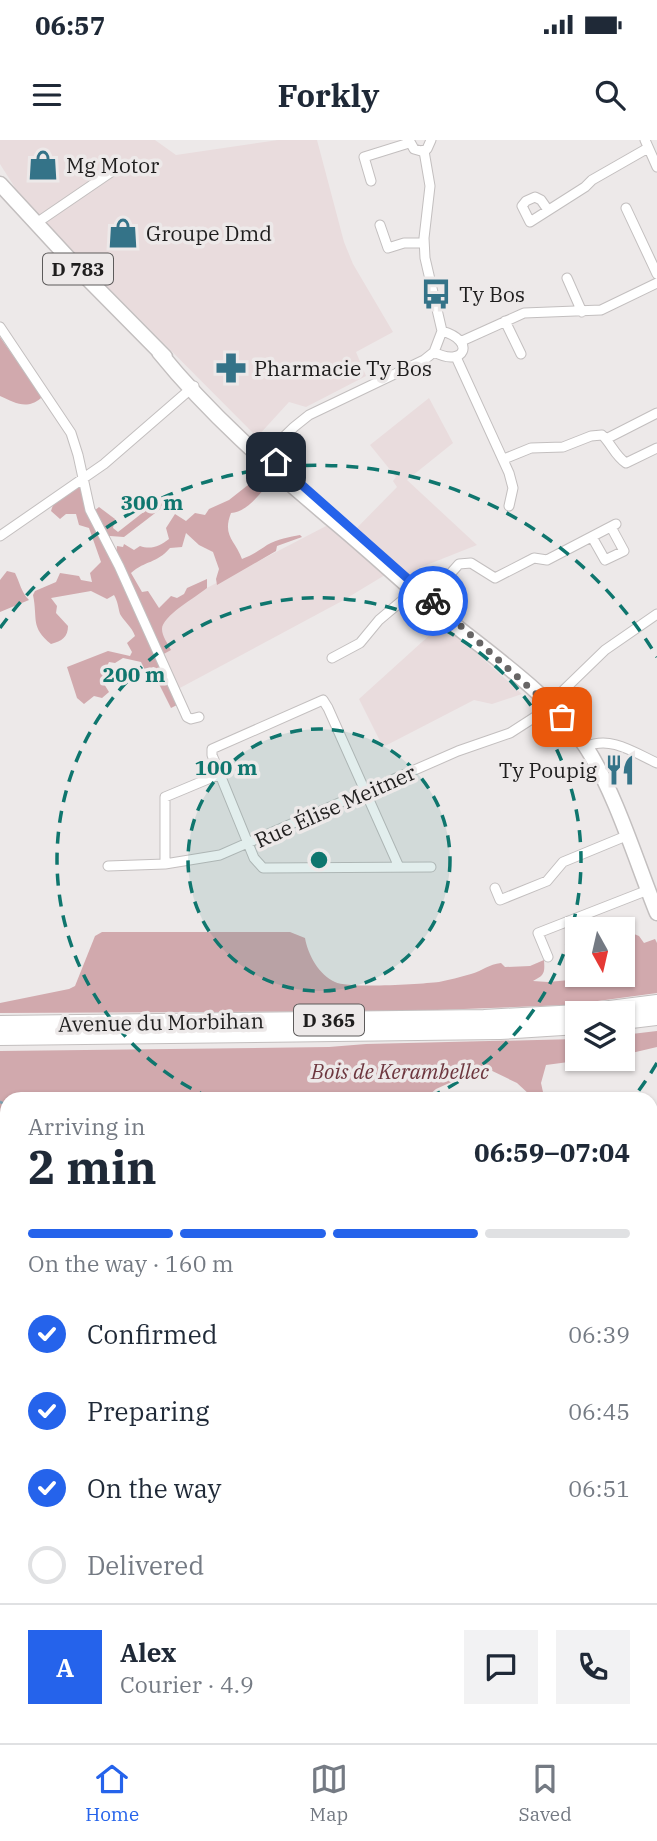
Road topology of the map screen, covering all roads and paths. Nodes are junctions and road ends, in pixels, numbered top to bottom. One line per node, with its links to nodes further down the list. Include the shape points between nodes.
1 (431, 140): 4 (street)
2 (409, 142): 4 (street, via 414,149); 7 (street, via 364,157)
3 (647, 144): 6 (street); 10 (street)
4 (424, 150): 13 (street, via 430,178)
5 (115, 162): 11 (street, via 117,168)
6 (657, 167)
7 (371, 181)
8 (0, 184): 11 (main road, D 783)
9 (626, 208): 14 (street)
10 (548, 210)
11 (36, 224): 25 (main road, D 783)
12 (380, 225): 13 (street, via 388,248)
13 (424, 243): 20 (street, via 428,281)
14 (657, 274)
15 (567, 278): 17 (street)
16 (657, 283): 17 (street, via 608,307)
17 (582, 312): 18 (street, via 527,312)
18 (505, 321): 21 (street); 23 (street)
19 (0, 327): 31 (street, via 71,433)
20 (442, 331): 21 (street); 22 (street)
21 (462, 341): 24 (street, via 462,352)
22 (434, 352): 24 (street, via 449,359); 29 (street, via 309,415)
23 (521, 354)
24 (456, 357): 30 (street)
25 (193, 387): 29 (main road, D 783); 31 (street)
26 (657, 413): 27 (street)
27 (607, 439): 28 (street, via 626,463); 30 (street, via 592,436 563,447 531,448)
28 (657, 448)
29 (264, 457): 35 (main road, D 783)
30 (503, 459): 32 (street, via 513,485)
31 (83, 479): 33 (street); 39 (street, via 92,516 187,717)
32 (509, 506)
33 (0, 536)
34 (592, 537): 34 (street, via 613,525 624,551 605,561); 35 (street, via 495,578 471,563 459,564)
35 (422, 594): 37 (street, via 379,620 356,646); 38 (main road, D 783)
36 (657, 614): 38 (street, Rue Élise Meitner, via 605,650)
37 (332, 659)
38 (549, 704): 40 (main road, D 783); 43 (street, Rue Élise Meitner, via 510,733)
39 (199, 717)
40 (586, 747): 41 (street, via 608,742); 44 (main road, D 783)
41 (657, 764)
42 (220, 774): 43 (street, via 212,749 323,701); 45 (street); 46 (street, via 165,797)
43 (366, 792): 45 (street, Rue Élise Meitner); 48 (street)
44 (626, 836): 50 (street, via 563,862 547,881 500,900); 51 (main road, D 783)
45 (250, 844): 46 (street, Rue Élise Meitner, via 220,855); 48 (street, via 263,868)
46 (164, 864): 47 (street, Rue Élise Meitner)
47 (108, 866)
48 (399, 867): 49 (street)
49 (431, 867)
50 (495, 888)
51 (648, 890): 52 (main road, D 783); 53 (street, via 538,933)
52 (657, 913)
53 (548, 957)
54 (657, 1003): 57 (highway, Avenue du Morbihan / D 365, via 484,1018)
55 (657, 1017): 56 (highway)
56 (635, 1020)
57 (0, 1024)
58 (565, 1027): 59 (highway, Avenue du Morbihan / D 365)
59 (0, 1037)

